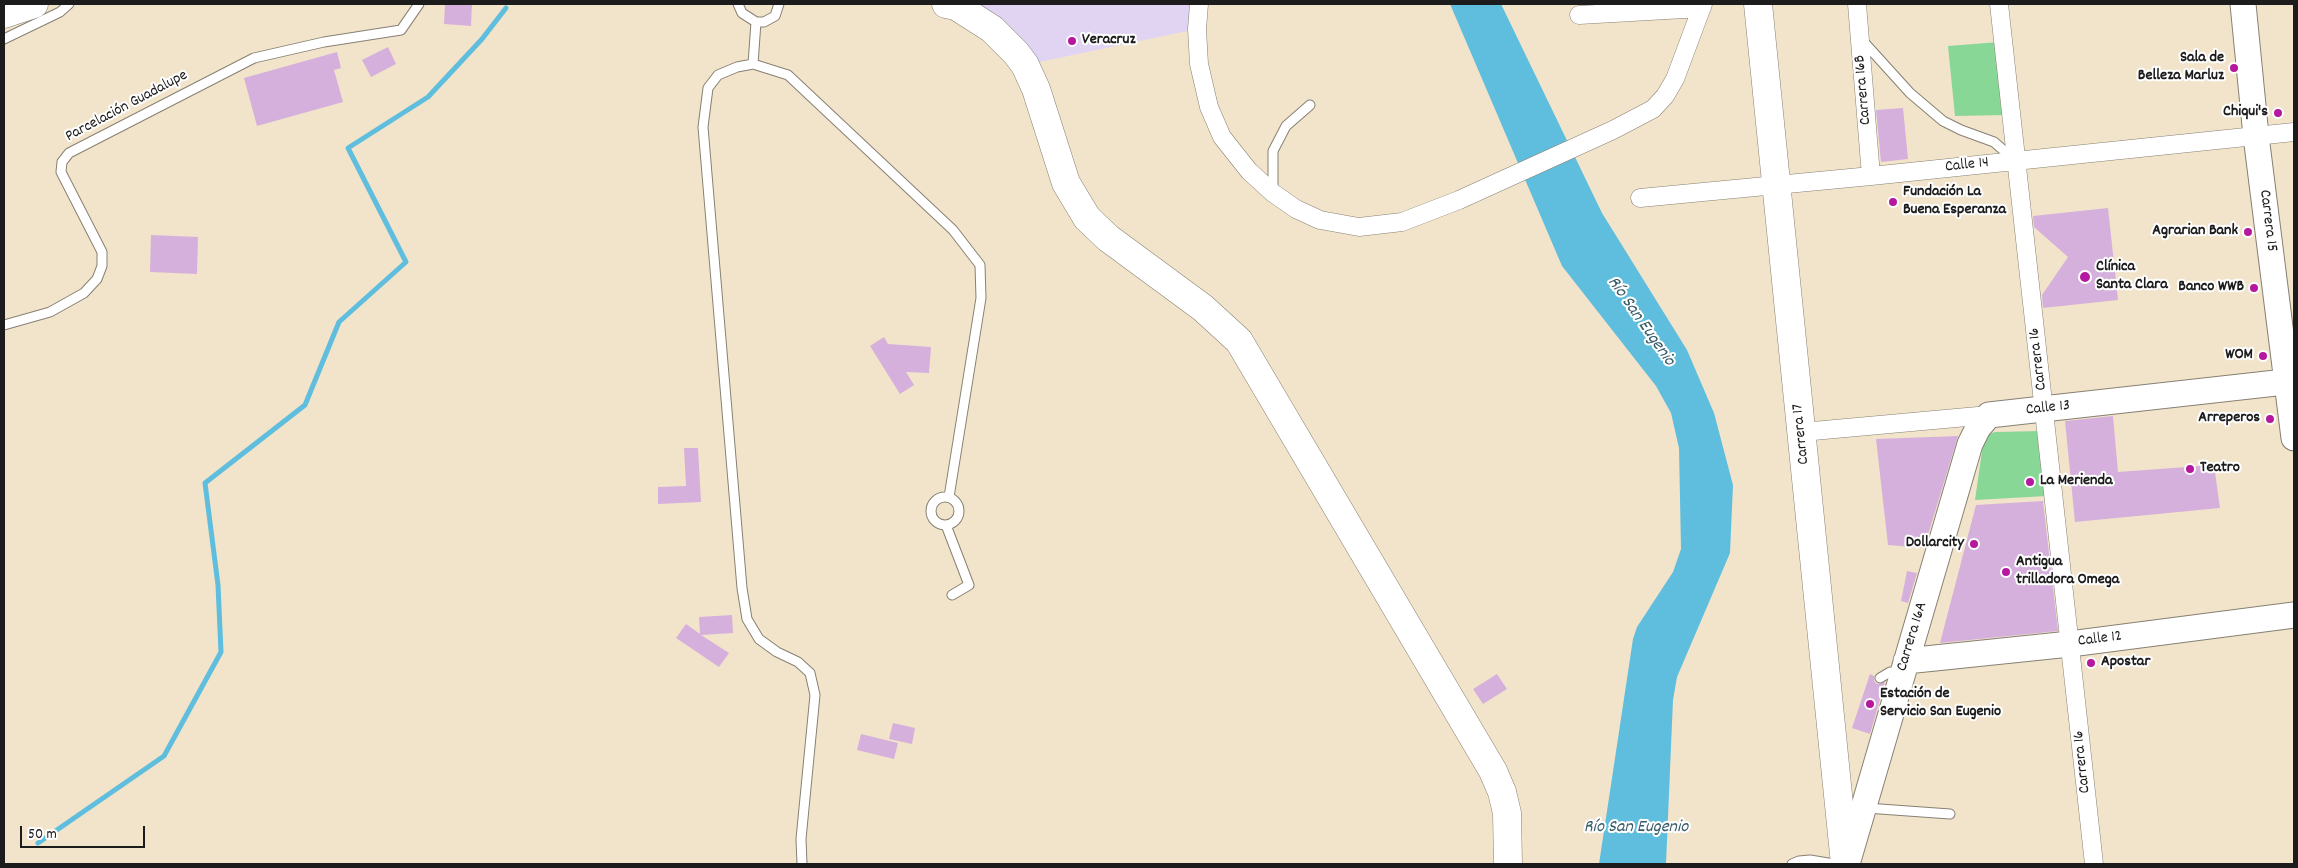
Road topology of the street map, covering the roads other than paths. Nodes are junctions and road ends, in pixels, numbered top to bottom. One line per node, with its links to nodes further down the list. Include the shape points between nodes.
1 (34, 4): 13 (main road)
2 (69, 4): 17 (lane, via 60,12)
3 (419, 4): 27 (lane, Parcelación Guadalupe, via 401,30 324,42 254,58 69,153 62,162 61,172 102,252 98,279 84,293 50,312)
4 (738, 4): 15 (lane, via 742,13)
5 (779, 4): 15 (lane, via 775,16)
6 (946, 4): 42 (main road, via 956,6 992,29 1025,65 1036,89 1066,183 1087,218 1108,238 1203,308 1239,341 1493,771 1506,813)
7 (1198, 4): 25 (street, via 1199,64 1209,107 1222,137)
8 (1758, 4): 24 (main road, Carrera 17)
9 (1857, 4): 16 (street, Carrera 16B)
10 (1999, 4): 22 (street, Carrera 16)
11 (2243, 4): 21 (main road, Carrera 15)
12 (1702, 6): 14 (street); 25 (street, via 1679,70 1653,110 1459,200 1402,222 1359,227 1320,220)
13 (4, 14)
14 (1580, 15)
15 (756, 22): 18 (lane)
16 (1860, 38): 22 (lane, via 1910,93 1943,121 1994,142); 23 (street, Carrera 16B)
17 (4, 39)
18 (753, 64): 33 (lane, via 788,76 953,230 980,265 981,298); 41 (lane, via 718,75 708,88 703,127 746,619 759,638 810,673 814,695 801,839)
19 (1310, 105): 25 (lane, via 1286,126 1273,151)
20 (2294, 132): 21 (street, Calle 14)
21 (2256, 136): 22 (street, Calle 14); 28 (main road, Carrera 15)
22 (2016, 161): 23 (street, Calle 14); 29 (street, Carrera 16)
23 (1871, 176): 24 (street, Calle 14)
24 (1775, 185): 26 (street, Calle 14); 31 (main road, Carrera 17)
25 (1273, 193)
26 (1640, 198)
27 (4, 325)
28 (2291, 382): 29 (main road, Calle 13); 32 (main road, Carrera 15)
29 (2045, 409): 30 (main road, Calle 13); 37 (street, Carrera 16)
30 (1989, 415): 31 (street, Calle 13); 38 (main road, Carrera 16A, via 1970,444)
31 (1802, 432): 45 (main road, Carrera 17)
32 (2294, 438)
33 (949, 497): 34 (lane, via 958,505 958,516); 34 (lane, via 934,502 930,512 935,522)
34 (946, 525): 35 (lane, via 969,585)
35 (952, 595)
36 (2294, 615): 37 (main road, Calle 12)
37 (2070, 644): 38 (main road, Calle 12); 46 (street, Carrera 16)
38 (1896, 671): 39 (main road, Carrera 16A)
39 (1863, 808): 40 (lane); 45 (main road, Carrera 16A)
40 (1950, 814)
41 (802, 864)
42 (1508, 864)
43 (1792, 864): 44 (lane, via 1810,860)
44 (1834, 864)
45 (1846, 864)
46 (2094, 864)

